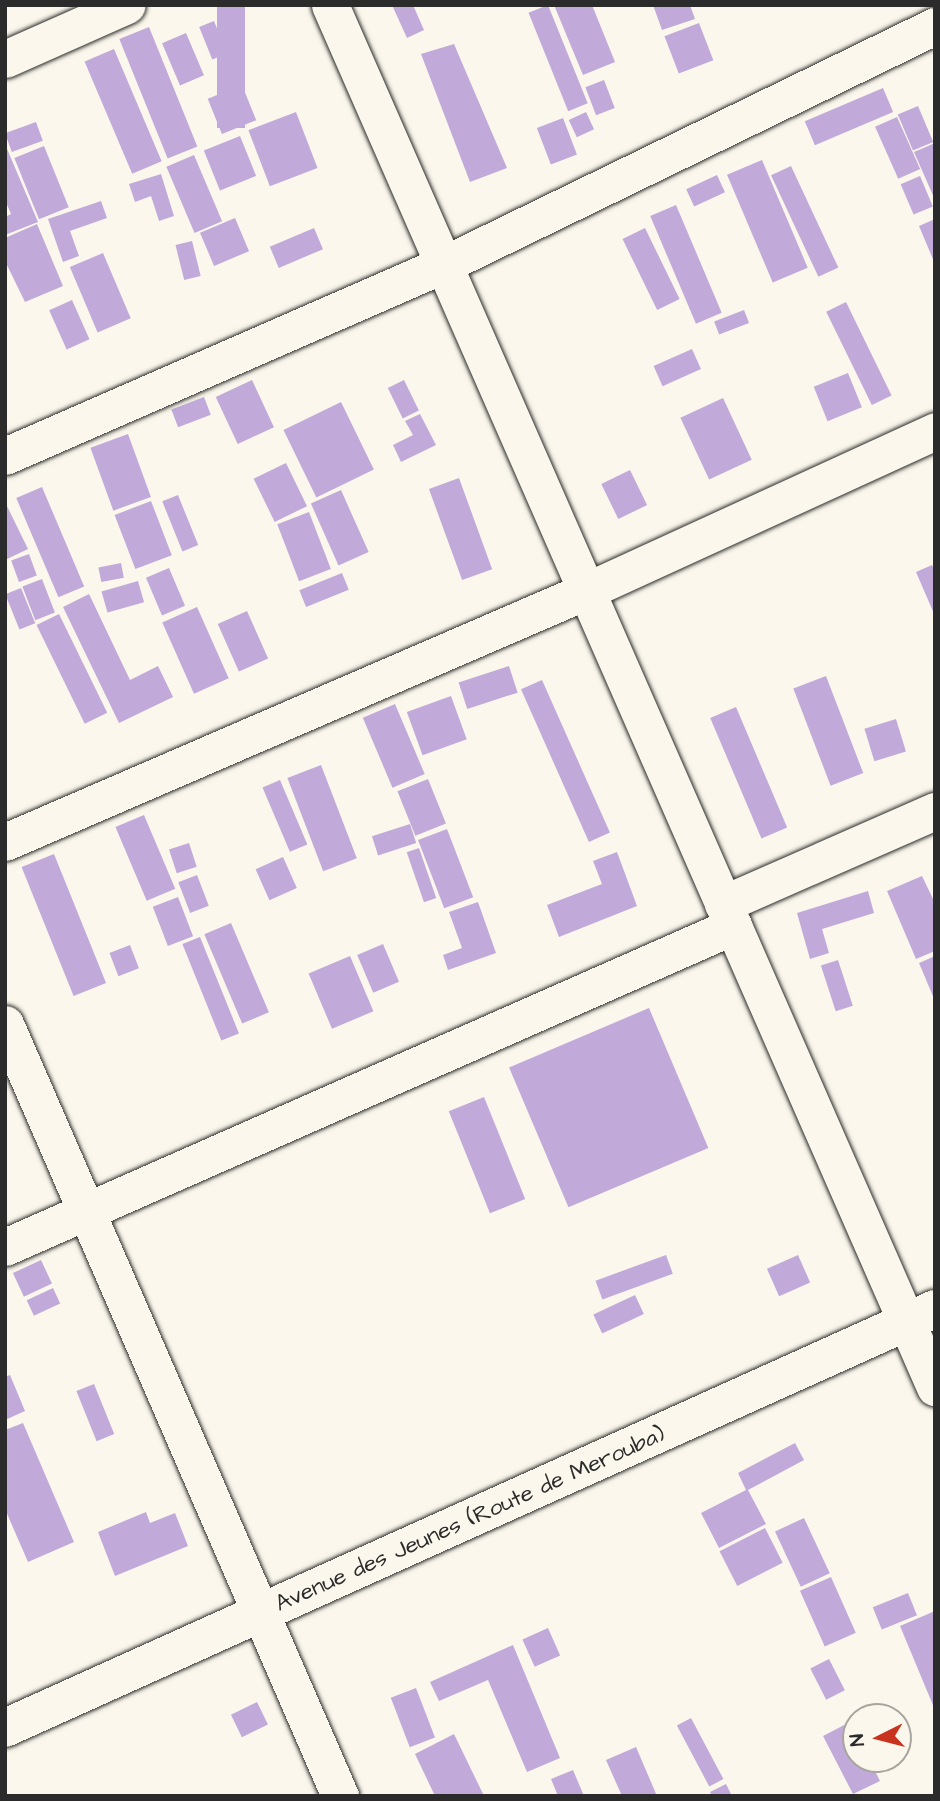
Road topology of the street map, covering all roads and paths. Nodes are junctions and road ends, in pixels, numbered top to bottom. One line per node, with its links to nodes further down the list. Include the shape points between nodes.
1 (127, 5): 4 (street)
2 (330, 5): 5 (street)
3 (935, 26): 5 (street)
4 (5, 59)
5 (443, 265): 7 (street); 8 (street)
6 (935, 431): 8 (street)
7 (5, 456)
8 (586, 591): 10 (street); 11 (street)
9 (935, 811): 11 (street)
10 (5, 842)
11 (728, 915): 13 (street); 15 (street)
12 (5, 1024): 13 (street)
13 (86, 1213): 14 (street); 17 (street)
14 (5, 1247)
15 (920, 1316): 16 (street); 17 (main road, Avenue des Jeunes (Route de Merouba))
16 (935, 1387)
17 (259, 1614): 18 (main road, Avenue des Jeunes (Route de Merouba)); 19 (street)
18 (5, 1728)
19 (340, 1796)

